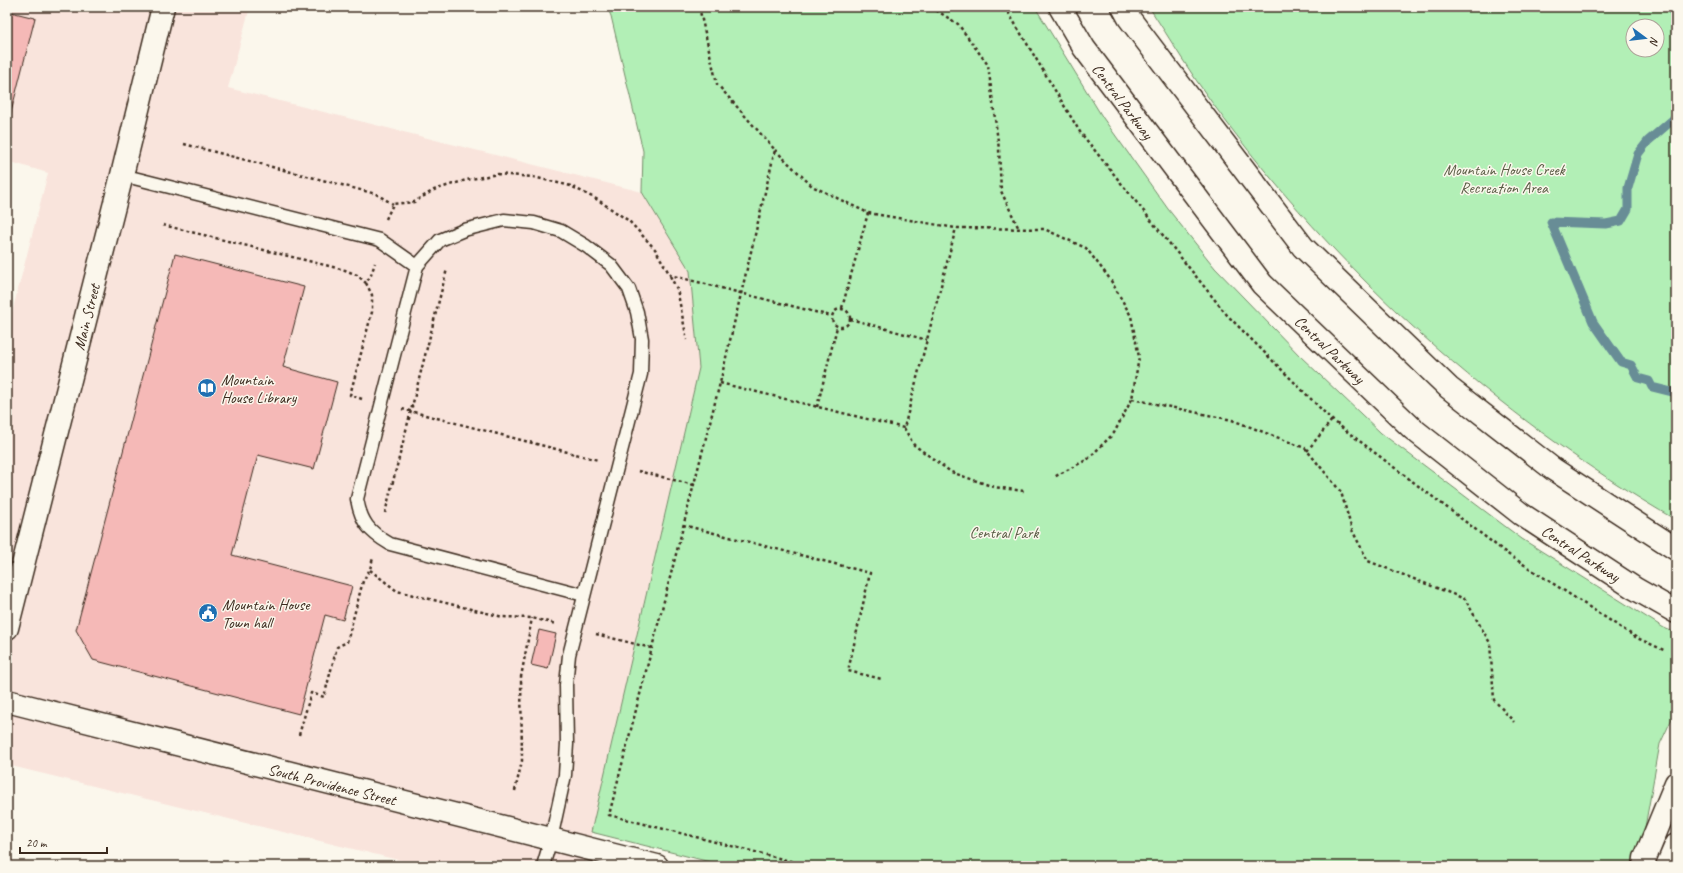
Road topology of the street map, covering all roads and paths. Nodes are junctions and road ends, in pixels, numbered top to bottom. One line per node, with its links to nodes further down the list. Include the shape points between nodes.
1 (163, 7): 8 (main road, Main Street)
2 (699, 7): 7 (path, via 717,84)
3 (931, 7): 13 (path, via 958,24 988,65 999,149 1001,191)
4 (1060, 7): 40 (main road, Central Parkway, via 1084,48 1262,284 1413,429 1521,514 1634,588)
5 (1123, 7): 37 (main road, via 1302,247 1449,388 1553,469)
6 (184, 144): 9 (path, via 376,194)
7 (775, 150): 10 (path, via 812,186); 18 (path)
8 (122, 175): 14 (lane); 42 (main road, Main Street)
9 (394, 204): 14 (path); 16 (path, via 414,202 434,190 498,174 556,182 571,186 598,200 628,221 655,249)
10 (868, 213): 12 (path); 19 (path)
11 (163, 225): 17 (path, via 345,270 358,275)
12 (956, 228): 13 (path); 24 (path)
13 (1019, 229): 26 (path, via 1044,229 1086,248 1110,279 1131,316 1138,358)
14 (380, 240): 15 (lane); 17 (path, via 371,275)
15 (417, 266): 27 (lane); 32 (lane, via 440,240 464,230 504,220 534,222 561,231 611,265 629,289 642,339 641,374)
16 (670, 275): 18 (path); 23 (path, via 677,290)
17 (366, 283): 27 (path, via 372,296 372,312 350,395)
18 (742, 294): 20 (path); 25 (path)
19 (842, 308): 20 (path, via 834,311); 21 (path, via 849,313)
20 (831, 316): 22 (path)
21 (850, 319): 22 (path, via 847,325); 24 (path)
22 (837, 327): 28 (path)
23 (687, 340)
24 (927, 340): 30 (path)
25 (720, 383): 28 (path); 34 (path)
26 (1132, 399): 31 (path, via 1232,420 1305,448); 33 (path, via 1114,433 1088,459)
27 (382, 404): 32 (path); 39 (lane, via 357,499 360,514 366,525 378,537 390,544)
28 (818, 407): 30 (path)
29 (1332, 420): 31 (path)
30 (904, 428): 35 (path, via 914,445 951,472 994,487)
31 (1307, 451): 47 (path, via 1341,492 1352,530 1368,561 1465,599 1490,643 1494,700)
32 (617, 465): 34 (path); 39 (lane)
33 (1054, 477)
34 (694, 485): 36 (path)
35 (1024, 491)
36 (683, 525): 44 (path); 45 (path, via 870,573 848,671)
37 (1676, 549)
38 (370, 570): 41 (path, via 397,591 503,617)
39 (584, 595): 43 (lane)
40 (1676, 612)
41 (532, 618): 43 (path); 49 (path, via 521,677 522,761)
42 (7, 628)
43 (575, 629): 44 (path); 50 (lane, via 568,655 565,775)
44 (651, 648): 54 (path, via 609,815)
45 (882, 679)
46 (7, 701): 50 (main road, South Providence Street)
47 (1514, 722)
48 (1676, 783): 55 (main road)
49 (515, 791)
50 (551, 839): 52 (lane); 53 (main road, South Providence Street)
51 (1676, 845): 56 (main road)
52 (543, 866)
53 (657, 866)
54 (810, 866)
55 (1644, 866)
56 (1667, 866)

